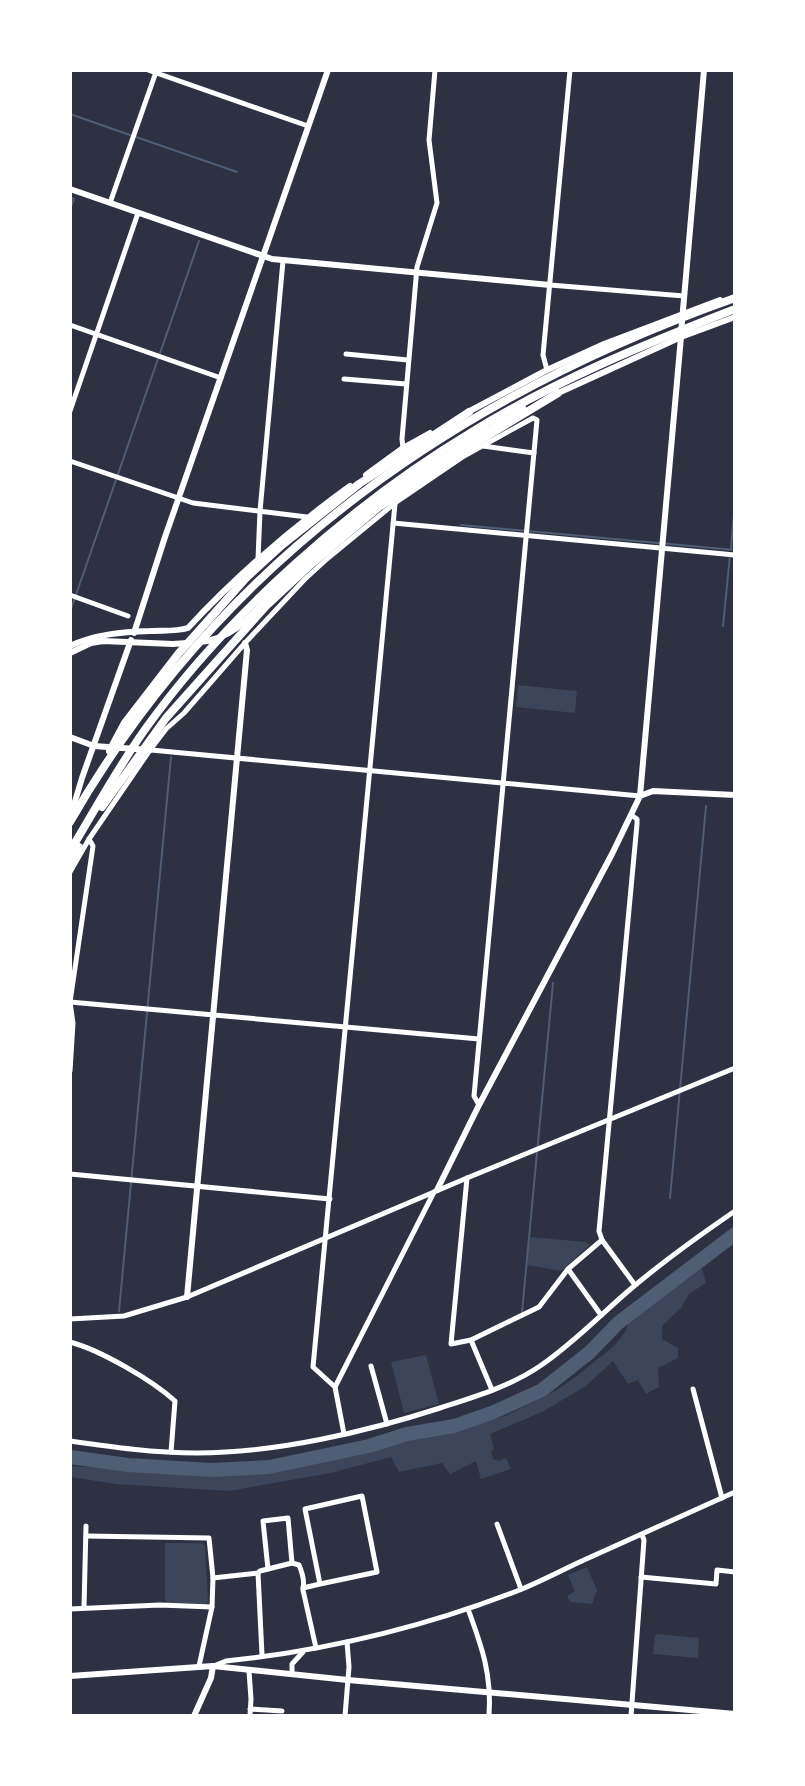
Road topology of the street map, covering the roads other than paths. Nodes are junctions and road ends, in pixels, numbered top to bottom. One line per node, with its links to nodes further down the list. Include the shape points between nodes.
1 (148, 70): 6 (street)
2 (328, 70): 7 (street)
3 (435, 70): 13 (street, via 429,140 437,203)
4 (570, 70): 14 (street)
5 (704, 70): 15 (street)
6 (156, 71): 7 (street); 9 (street)
7 (308, 126): 11 (street)
8 (70, 189): 9 (street)
9 (110, 203): 10 (street)
10 (138, 213): 11 (street); 21 (street)
11 (263, 257): 12 (street); 26 (street)
12 (283, 261): 13 (street); 38 (street)
13 (416, 273): 14 (street); 24 (street)
14 (550, 285): 15 (street); 25 (street, via 543,355)
15 (684, 296): 18 (street)
16 (735, 296): 18 (street); 61 (highway, via 554,374 423,449 359,495 222,617 162,685)
17 (735, 309): 68 (highway, via 516,407 364,506 261,597 183,682 127,756)
18 (683, 312): 22 (street); 25 (street)
19 (735, 317): 22 (street)
20 (70, 325): 21 (street)
21 (96, 334): 26 (street); 30 (street)
22 (681, 337): 29 (street); 43 (street)
23 (346, 354): 24 (street)
24 (408, 360): 28 (street)
25 (547, 370): 31 (street)
26 (221, 378): 36 (street)
27 (344, 379): 28 (street)
28 (406, 384): 33 (street)
29 (558, 393): 42 (street, via 426,468); 69 (highway, via 379,507 266,606 166,718)
30 (70, 411)
31 (469, 412): 33 (street); 61 (highway, via 359,484 246,578 141,700)
32 (483, 446): 34 (street); 34 (street, via 530,419 537,420); 37 (street)
33 (403, 448): 39 (street)
34 (534, 453): 41 (street)
35 (70, 461): 36 (street)
36 (178, 499): 38 (street); 49 (street)
37 (395, 503): 40 (street); 44 (street)
38 (260, 511): 39 (street); 46 (street)
39 (307, 517): 46 (street)
40 (393, 523): 41 (street); 58 (street)
41 (527, 535): 43 (street); 60 (street)
42 (327, 543): 44 (street); 50 (street, via 235,631 213,641)
43 (663, 548): 45 (street); 63 (street)
44 (336, 551): 51 (street)
45 (735, 555)
46 (258, 560): 49 (street, via 188,628)
47 (70, 595): 48 (street)
48 (128, 616)
49 (134, 633): 50 (street); 52 (street)
50 (130, 642): 53 (street, via 91,643); 55 (street)
51 (245, 643): 56 (street); 57 (street)
52 (70, 646)
53 (70, 653)
54 (70, 737): 55 (street)
55 (94, 746): 56 (street); 59 (street)
56 (150, 750): 57 (street); 67 (street)
57 (238, 759): 58 (street); 72 (street)
58 (370, 771): 60 (street); 73 (street)
59 (82, 778): 64 (street); 66 (street)
60 (503, 784): 63 (street); 74 (street)
61 (88, 791): 66 (highway)
62 (735, 795): 63 (street, via 653,791)
63 (640, 796): 65 (street)
64 (70, 800)
65 (631, 815): 77 (street); 78 (street, via 637,824)
66 (70, 820)
67 (89, 839): 70 (street); 71 (street, via 93,846)
68 (70, 851)
69 (70, 860)
70 (70, 872)
71 (70, 1002): 72 (street); 76 (street)
72 (213, 1014): 73 (street); 81 (street)
73 (347, 1027): 74 (street); 83 (street)
74 (479, 1039): 77 (street, via 474,1096)
75 (735, 1068): 78 (street)
76 (70, 1071)
77 (479, 1105): 82 (street)
78 (609, 1120): 80 (street); 86 (street)
79 (70, 1174): 81 (street)
80 (467, 1178): 82 (street); 92 (street, via 451,1344)
81 (197, 1187): 83 (street); 89 (street)
82 (436, 1191): 85 (street); 95 (street)
83 (330, 1199): 85 (street)
84 (735, 1211): 88 (street)
85 (326, 1239): 89 (street); 95 (street, via 313,1367)
86 (602, 1240): 87 (street); 88 (street)
87 (568, 1269): 90 (street); 92 (street, via 539,1307)
88 (635, 1285): 90 (street)
89 (187, 1297): 91 (street, via 124,1316)
90 (601, 1315): 97 (street, via 540,1366)
91 (70, 1319)
92 (471, 1340): 97 (street)
93 (70, 1342): 101 (street, via 93,1349 175,1401)
94 (371, 1366): 98 (street)
95 (335, 1387): 99 (street)
96 (693, 1389): 103 (street)
97 (492, 1390): 98 (street)
98 (387, 1424): 99 (street)
99 (344, 1434): 101 (street, via 259,1449)
100 (70, 1441): 101 (street)
101 (171, 1452)
102 (735, 1492): 103 (street)
103 (722, 1498): 106 (street)
104 (497, 1524): 116 (street)
105 (86, 1526): 107 (street)
106 (642, 1535): 112 (street); 116 (street)
107 (86, 1536): 113 (street, via 209,1538); 117 (street)
108 (292, 1563): 109 (street); 109 (street, via 288,1518 263,1521); 115 (street, via 299,1565)
109 (268, 1569): 111 (street)
110 (735, 1572): 112 (street, via 717,1570 716,1584)
111 (258, 1573): 113 (street); 124 (street)
112 (641, 1577): 132 (street)
113 (213, 1578): 118 (street)
114 (320, 1584): 114 (street, via 305,1509 362,1496 377,1572); 115 (street)
115 (303, 1588): 122 (street)
116 (521, 1589): 120 (street)
117 (84, 1607): 118 (street); 119 (street)
118 (212, 1607): 125 (street)
119 (70, 1609)
120 (468, 1609): 121 (street); 131 (street)
121 (347, 1642): 122 (street); 130 (street)
122 (316, 1648): 123 (street)
123 (308, 1650): 124 (street); 128 (street, via 292,1664)
124 (262, 1655): 126 (street)
125 (199, 1666): 126 (street); 129 (street)
126 (213, 1666): 127 (street); 136 (street)
127 (249, 1671): 128 (street); 134 (street)
128 (292, 1674): 130 (street)
129 (70, 1676)
130 (348, 1680): 131 (street); 137 (street)
131 (491, 1692): 132 (street); 138 (street)
132 (631, 1705): 135 (street); 139 (street)
133 (282, 1711): 134 (street)
134 (250, 1712)
135 (735, 1714)
136 (194, 1716)
137 (345, 1716)
138 (489, 1716)
139 (631, 1716)

